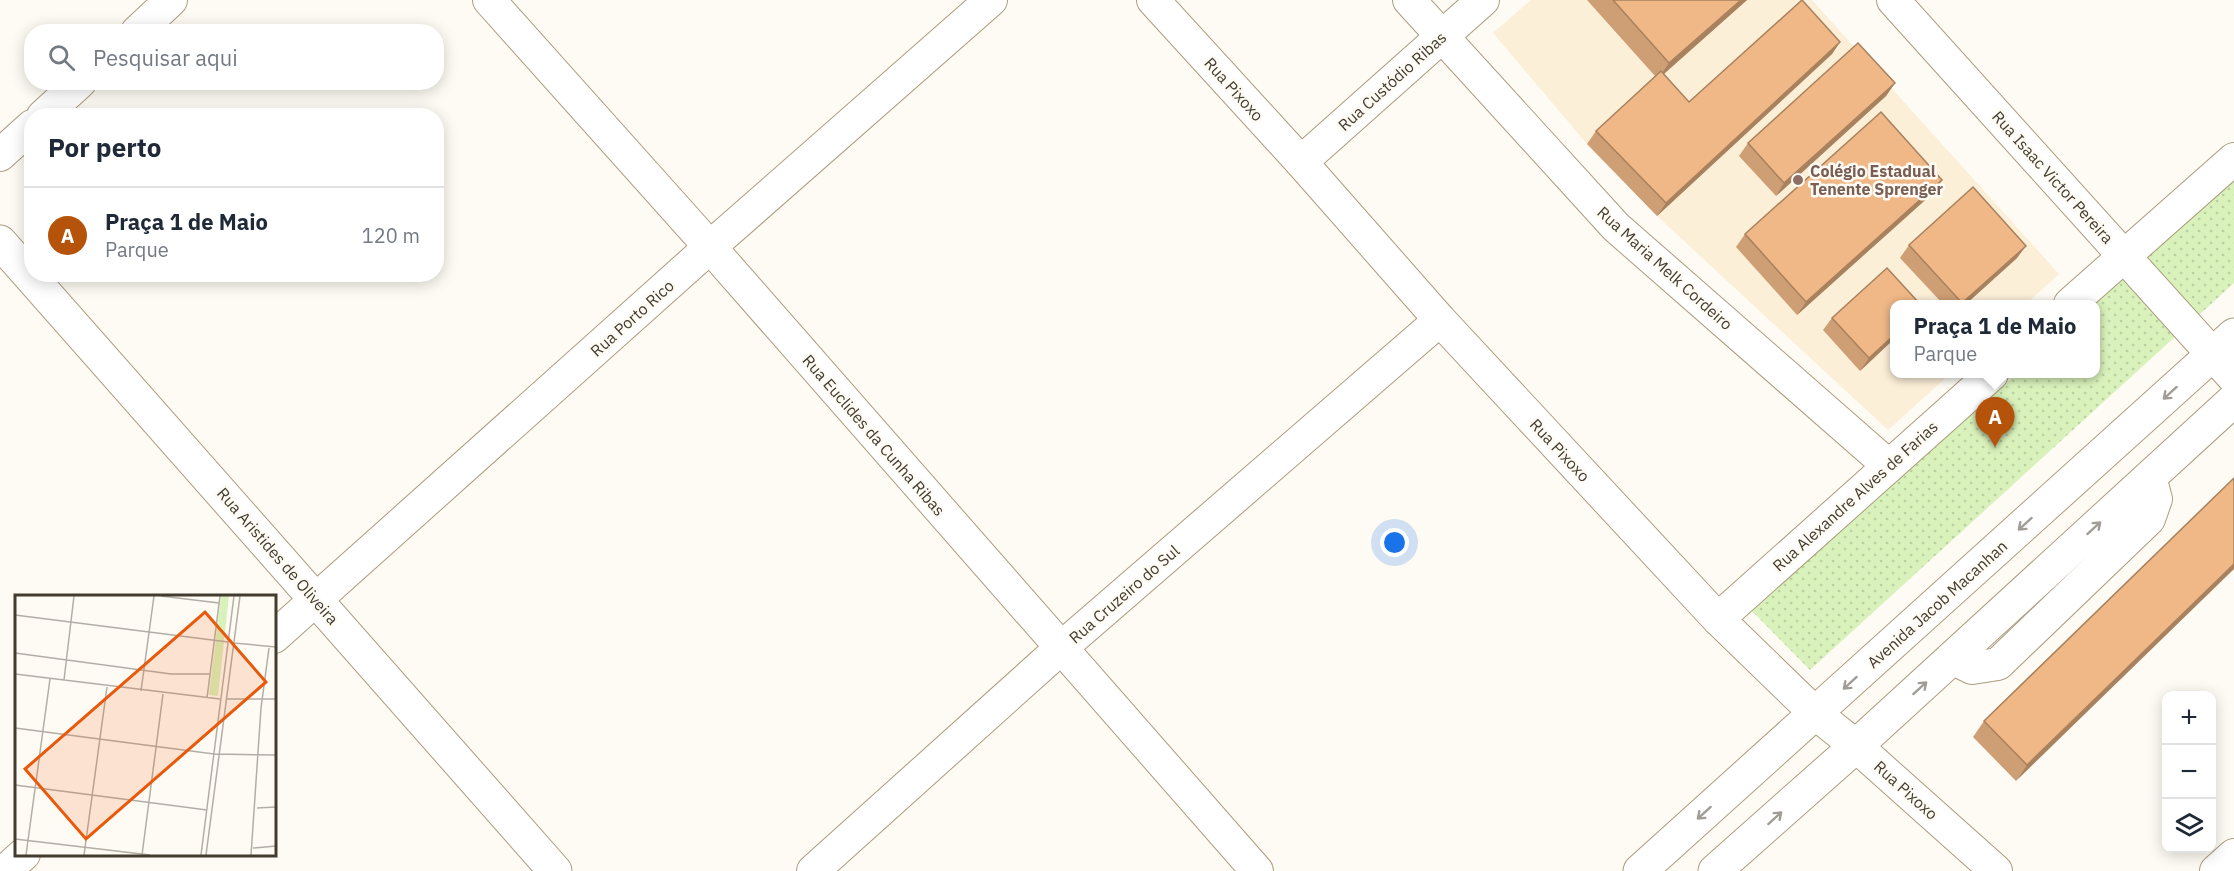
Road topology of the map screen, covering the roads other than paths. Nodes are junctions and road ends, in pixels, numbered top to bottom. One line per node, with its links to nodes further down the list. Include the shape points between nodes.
1 (171, 0): 8 (street)
2 (489, 0): 17 (street, Rua Euclides da Cunha Ribas)
3 (991, 0): 17 (street, Rua Porto Rico)
4 (1153, 0): 15 (street, Rua Pixoxo)
5 (1409, 0): 9 (street, Rua Maria Melk Cordeiro)
6 (1483, 0): 9 (street, Rua Custódio Ribas)
7 (1893, 0): 18 (street, Rua Isaac Victor Pereira)
8 (145, 24)
9 (1441, 37): 15 (street, Rua Custódio Ribas); 26 (street, Rua Maria Melk Cordeiro, via 1616,227)
10 (72, 90): 11 (street)
11 (52, 108)
12 (24, 133): 13 (street)
13 (0, 155)
14 (2234, 159): 18 (street)
15 (1300, 162): 22 (street, Rua Pixoxo)
16 (0, 242): 19 (main road, Rua Aristides de Oliveira)
17 (710, 248): 27 (street, Rua Porto Rico); 30 (street, Rua Euclides da Cunha Ribas)
18 (2125, 255): 21 (street); 23 (street, Rua Isaac Victor Pereira)
19 (24, 269)
20 (35, 282): 27 (main road, Rua Aristides de Oliveira)
21 (2074, 300)
22 (1440, 320): 28 (street, Rua Pixoxo); 30 (street, Rua Cruzeiro do Sul)
23 (2227, 356): 31 (main road, Avenida Jacob Macanhan, one-way to 31)
24 (1988, 378): 26 (street, Rua Alexandre Alves de Farias)
25 (2234, 400): 32 (main road, one-way to 25)
26 (1889, 466): 28 (street, Rua Alexandre Alves de Farias)
27 (317, 600): 29 (street, Rua Porto Rico); 36 (main road, Rua Aristides de Oliveira)
28 (1718, 619): 31 (street, Rua Pixoxo)
29 (276, 635)
30 (1061, 648): 37 (street, Rua Cruzeiro do Sul); 38 (street, Rua Euclides da Cunha Ribas)
31 (1816, 714): 32 (street, Rua Pixoxo); 39 (main road, Avenida Jacob Macanhan, one-way to 39)
32 (1856, 746): 40 (main road, one-way to 32); 41 (street, Rua Pixoxo)
33 (2234, 855): 42 (street)
34 (23, 856): 35 (street)
35 (5, 871)
36 (555, 871)
37 (813, 871)
38 (1257, 871)
39 (1640, 871)
40 (1715, 871)
41 (1996, 871)
42 (2216, 871)

